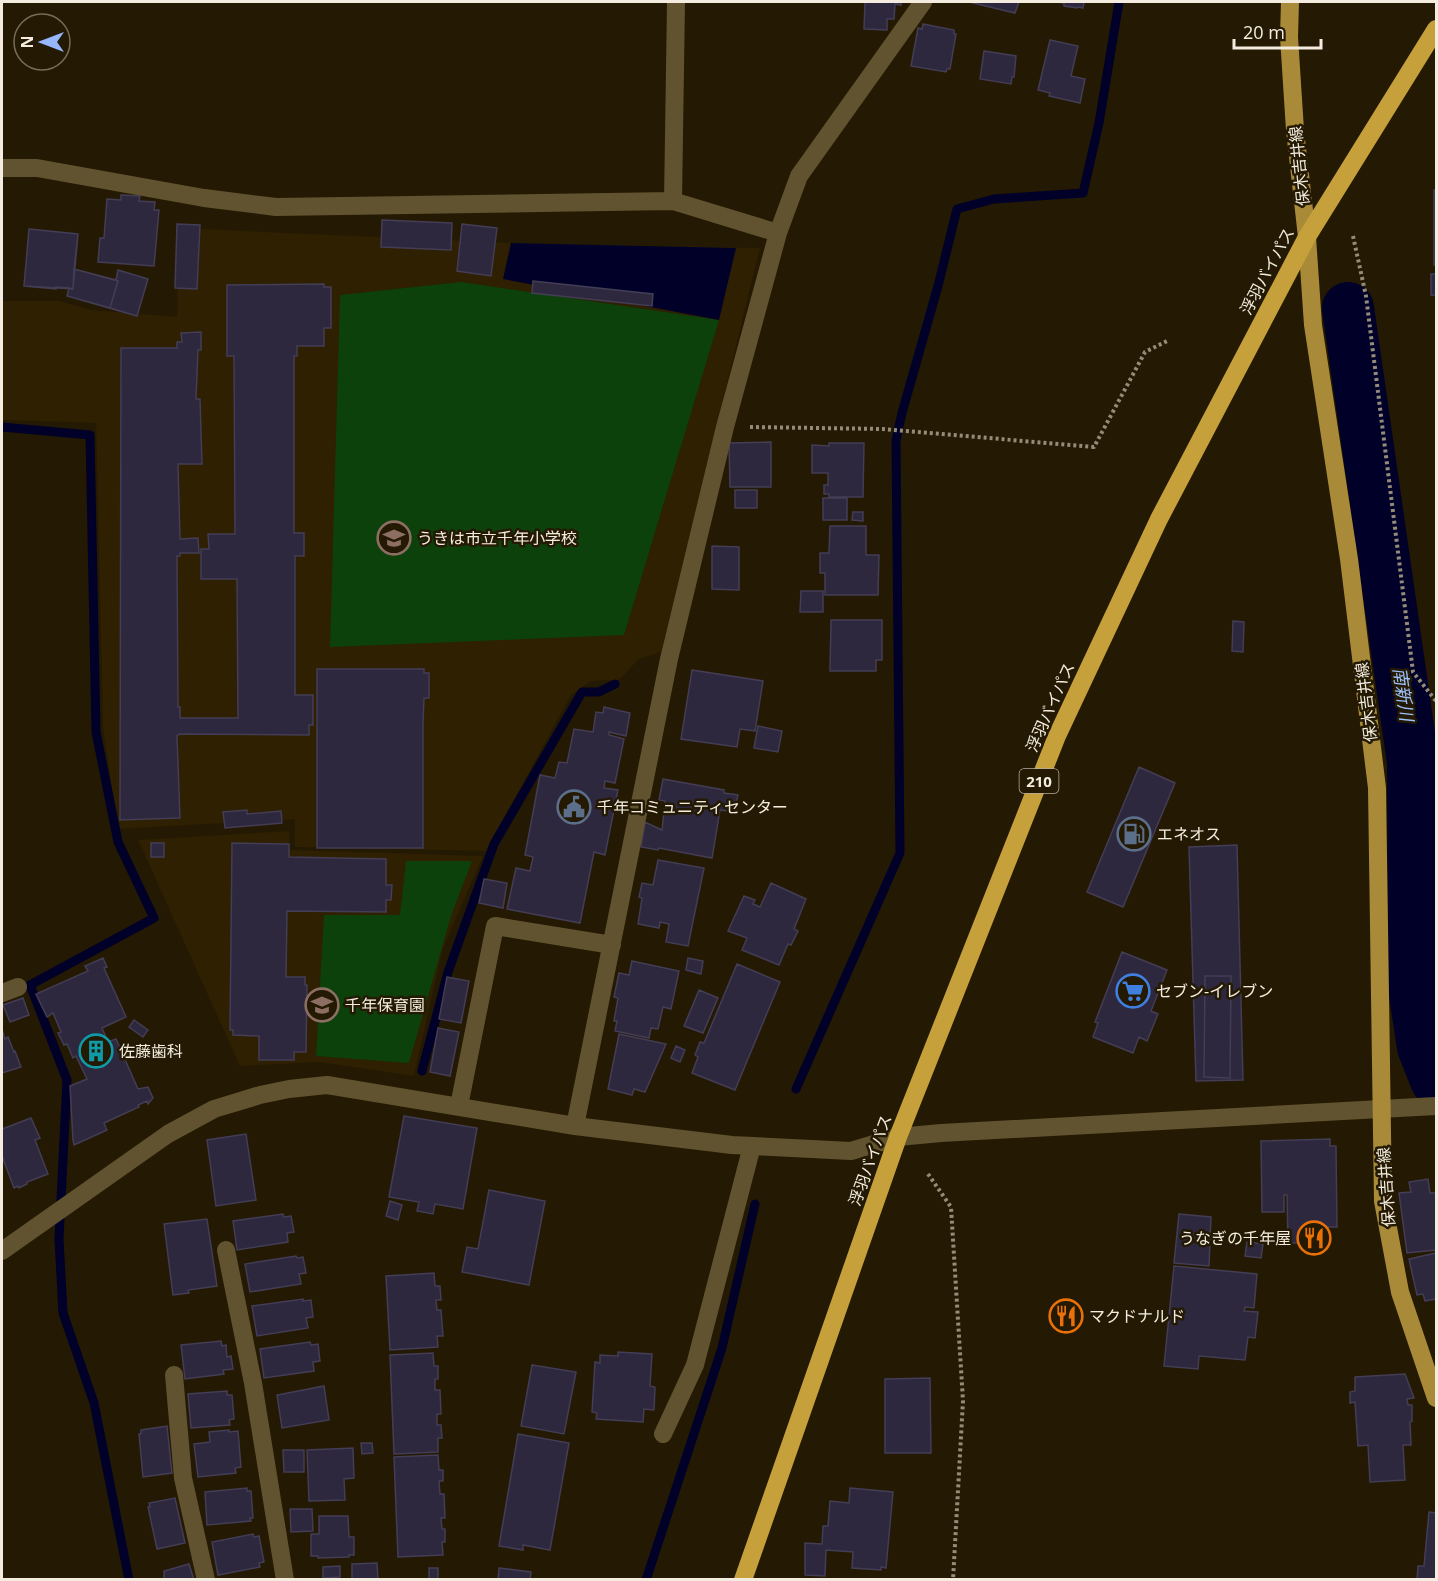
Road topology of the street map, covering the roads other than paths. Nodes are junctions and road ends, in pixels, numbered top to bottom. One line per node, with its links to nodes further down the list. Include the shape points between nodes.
1 (676, 2): 6 (street)
2 (923, 2): 7 (street, via 799,176)
3 (1290, 2): 8 (main road, 保木吉井線, via 1295,130)
4 (1437, 29): 8 (highway, 浮羽バイパス / 210)
5 (2, 168): 6 (street, via 37,168 276,207)
6 (673, 201): 7 (street)
7 (778, 233): 9 (street, via 725,427 669,659)
8 (1306, 237): 12 (main road, 保木吉井線, via 1313,325 1349,559 1377,788); 14 (highway, 浮羽バイパス / 210, via 1159,519 1057,736)
9 (612, 945): 10 (street, via 495,926); 13 (street)
10 (459, 1106): 13 (street); 17 (street, via 327,1085 260,1095 214,1109 168,1134)
11 (1437, 1106): 12 (street)
12 (1382, 1110): 14 (street); 19 (main road, 保木吉井線, via 1383,1201 1400,1292)
13 (575, 1126): 15 (street)
14 (898, 1137): 15 (street, via 851,1151); 23 (highway, 浮羽バイパス / 210)
15 (752, 1146): 20 (street, via 695,1365)
16 (226, 1250): 22 (street, via 254,1383)
17 (2, 1251)
18 (174, 1375): 21 (street, via 183,1478)
19 (1437, 1398)
20 (663, 1434)
21 (206, 1580)
22 (285, 1580)
23 (743, 1580)

